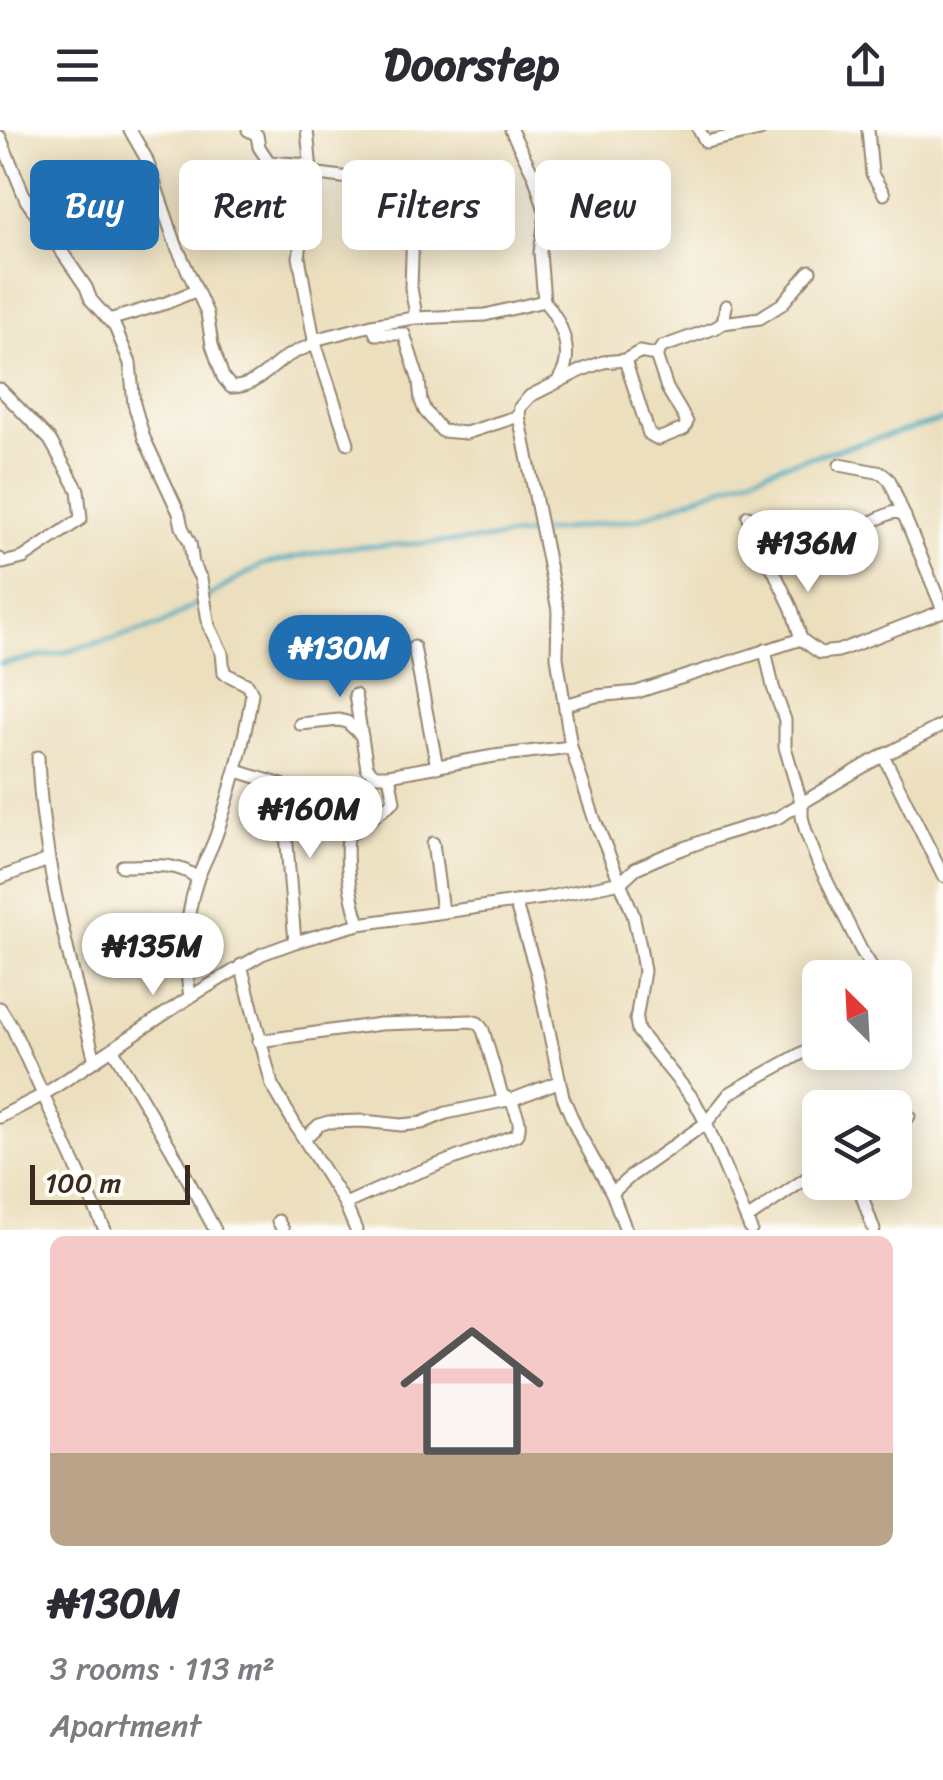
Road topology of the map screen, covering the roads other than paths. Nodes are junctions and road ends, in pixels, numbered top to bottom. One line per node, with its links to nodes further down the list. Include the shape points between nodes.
1 (130, 130): 15 (street)
2 (248, 130): 9 (street)
3 (308, 130): 10 (street)
4 (511, 130): 16 (street, via 546,214 540,252)
5 (700, 130): 6 (street, via 706,142)
6 (760, 130)
7 (868, 130): 12 (street, via 872,174)
8 (0, 137): 19 (street, via 26,200)
9 (268, 160)
10 (310, 160)
11 (322, 174): 18 (street, via 402,186 414,196)
12 (884, 194)
13 (300, 250): 22 (street)
14 (810, 272): 20 (street, via 760,318)
15 (195, 291): 19 (street); 22 (street, via 231,387 243,388)
16 (544, 301): 18 (street, via 485,315); 25 (street, via 566,342 565,370)
17 (726, 306): 20 (street)
18 (414, 318): 21 (street)
19 (109, 320): 47 (street, via 130,363 144,438 190,544 224,673 252,693)
20 (724, 323): 23 (street)
21 (372, 325): 22 (street); 27 (street, via 376,334 404,334 421,401 442,431 466,434)
22 (314, 342): 28 (street)
23 (656, 355): 24 (street, via 639,352); 24 (street, via 687,422 658,439 649,434)
24 (625, 360): 25 (street)
25 (557, 382): 27 (street, via 530,396)
26 (0, 389): 32 (street, via 50,440 78,490 81,520 23,558)
27 (519, 416): 39 (street, via 558,610)
28 (348, 443)
29 (840, 465): 31 (street, via 886,476)
30 (748, 516): 33 (street, via 754,548)
31 (905, 516): 33 (street, via 890,513 819,540); 34 (street)
32 (0, 559)
33 (772, 567): 35 (street)
34 (943, 610): 35 (street, via 838,652 820,653)
35 (801, 639): 37 (street)
36 (414, 647): 46 (street)
37 (765, 650): 39 (street, via 638,692); 49 (street)
38 (356, 695): 42 (street)
39 (564, 704): 43 (street)
40 (300, 724): 42 (street, via 339,720)
41 (943, 725): 44 (street)
42 (362, 736): 48 (street, via 370,773)
43 (570, 747): 46 (street); 57 (street)
44 (883, 756): 49 (street); 51 (street)
45 (38, 757): 52 (street)
46 (437, 767): 48 (street)
47 (237, 772): 56 (street); 61 (street, via 282,785)
48 (389, 775): 60 (street, via 394,801 348,836)
49 (802, 805): 57 (street, via 666,855); 62 (street, via 818,862)
50 (433, 843): 59 (street)
51 (938, 852): 54 (street)
52 (48, 860): 55 (street); 69 (street)
53 (122, 866): 56 (street, via 186,868)
54 (943, 876)
55 (0, 878)
56 (198, 878): 64 (street, via 185,946)
57 (621, 882): 58 (street); 74 (street, via 644,970 638,1031)
58 (515, 902): 59 (street); 70 (street)
59 (442, 911): 60 (street)
60 (359, 924): 61 (street)
61 (295, 942): 63 (street)
62 (868, 960)
63 (241, 965): 64 (street); 66 (street)
64 (190, 997): 67 (street)
65 (0, 1008): 71 (street)
66 (259, 1041): 72 (street, via 380,1024 475,1022 502,1095); 75 (street, via 272,1085)
67 (113, 1050): 69 (street); 82 (street)
68 (802, 1053): 74 (street, via 730,1093)
69 (95, 1061): 71 (street)
70 (558, 1082): 72 (street); 77 (street)
71 (43, 1096): 73 (street); 81 (street)
72 (510, 1100): 75 (street, via 422,1123 328,1122); 79 (street, via 520,1125 516,1134)
73 (0, 1118)
74 (706, 1123): 77 (street); 80 (street)
75 (305, 1138): 79 (street)
76 (802, 1183): 80 (street)
77 (612, 1193): 84 (street)
78 (863, 1200): 85 (street)
79 (345, 1204): 83 (street)
80 (749, 1224)
81 (105, 1230)
82 (215, 1230)
83 (356, 1230)
84 (626, 1230)
85 (874, 1230)

